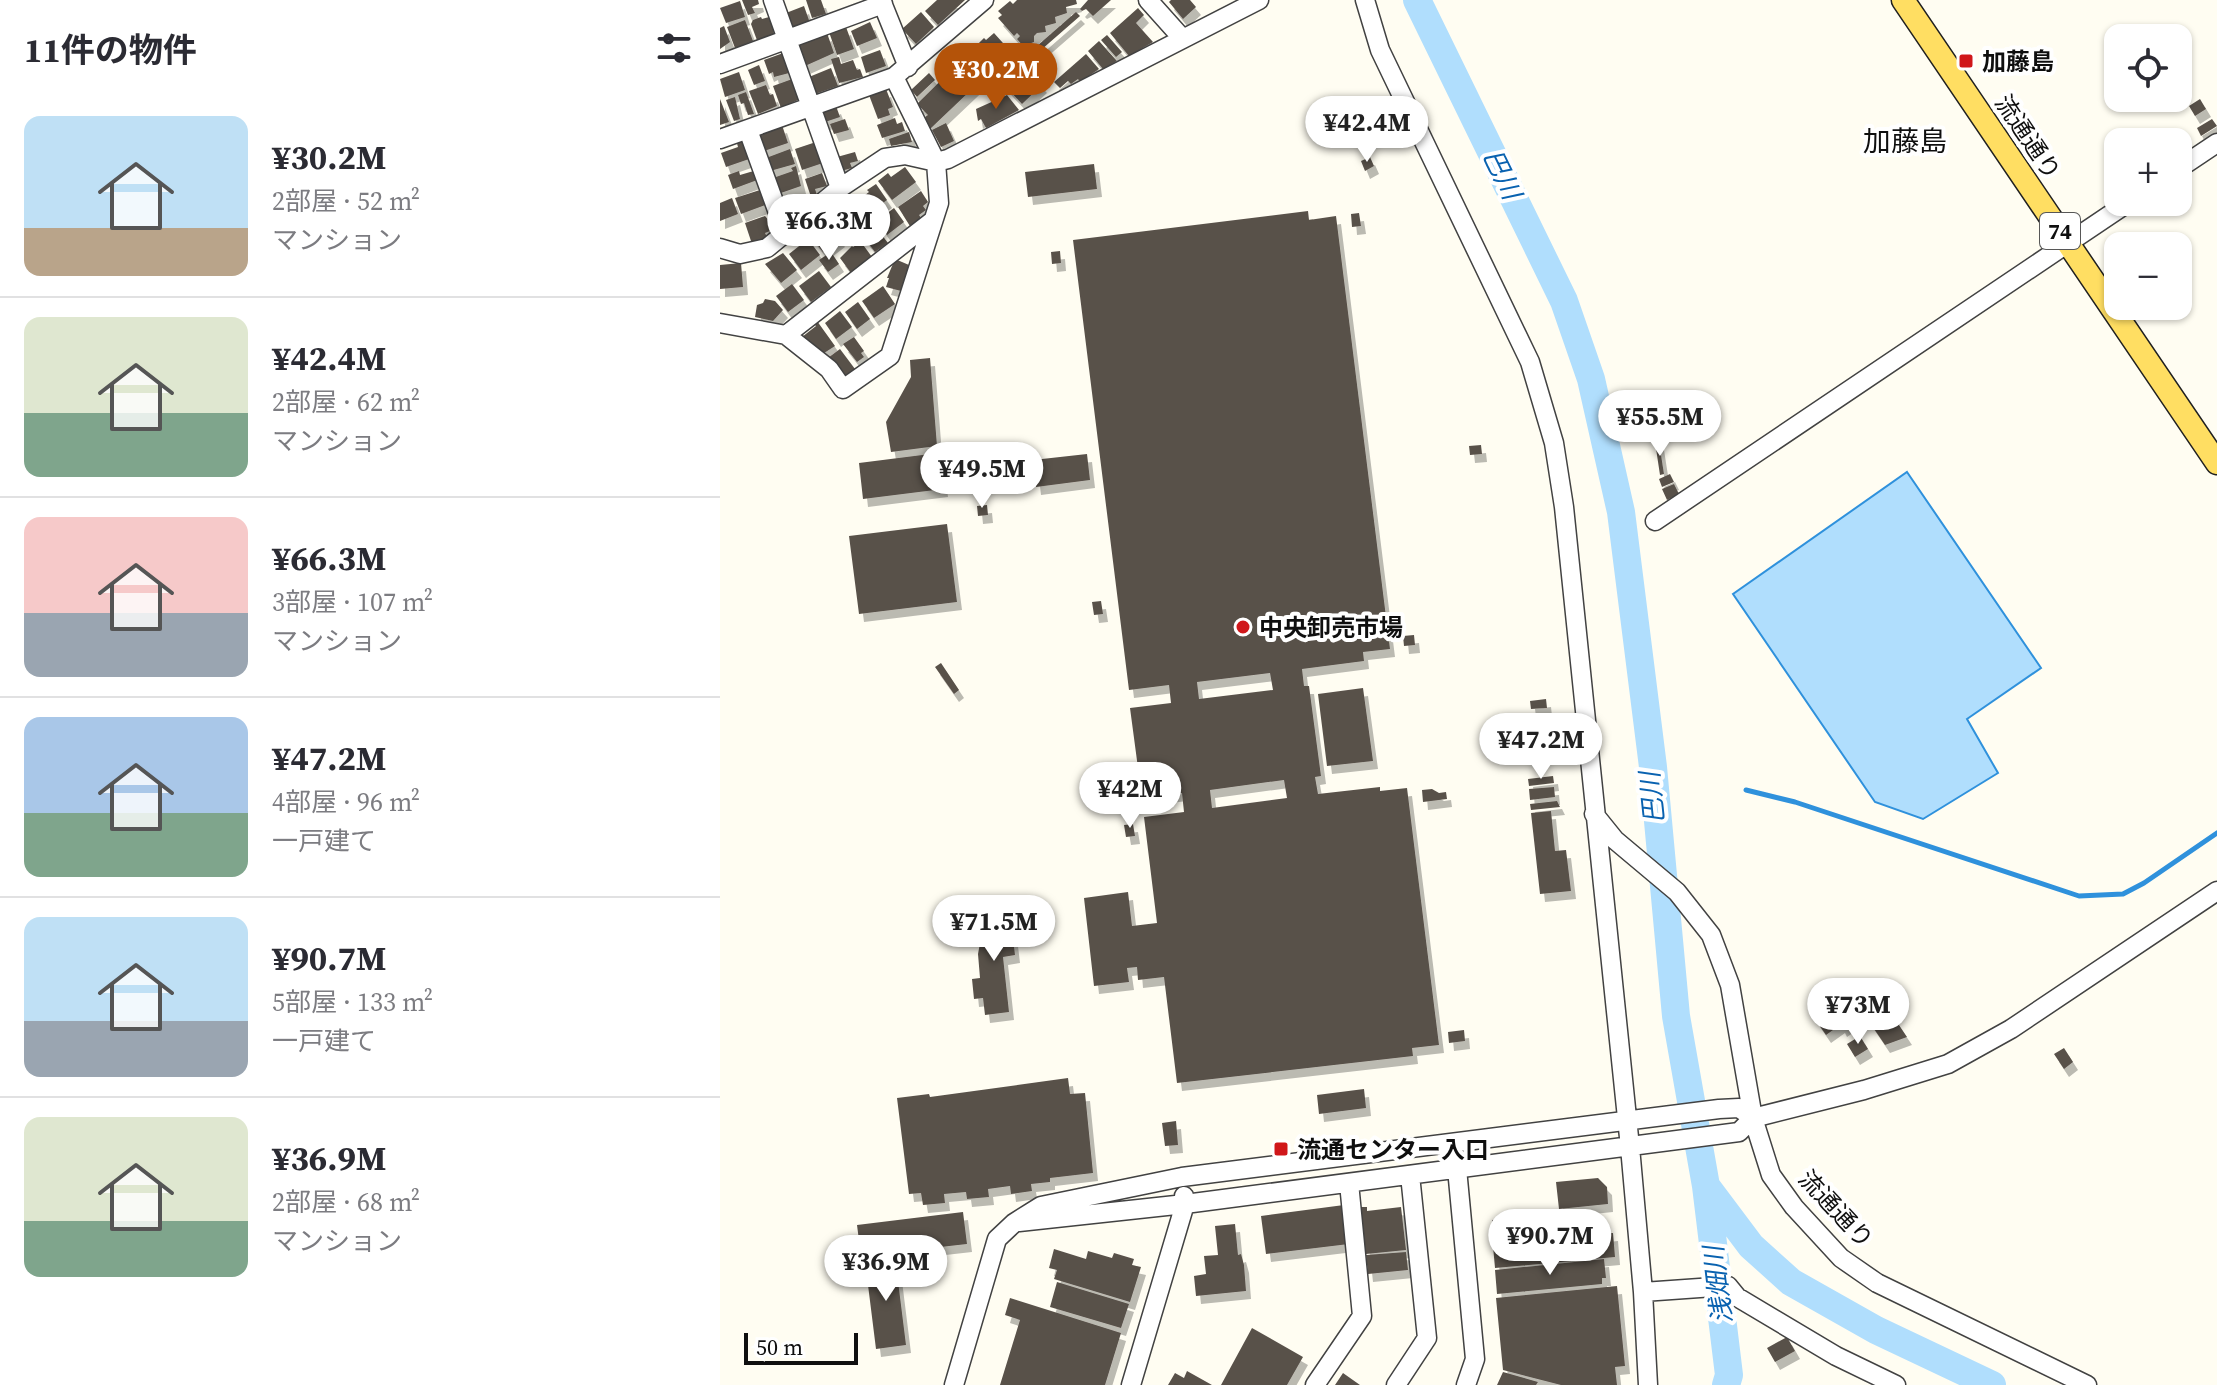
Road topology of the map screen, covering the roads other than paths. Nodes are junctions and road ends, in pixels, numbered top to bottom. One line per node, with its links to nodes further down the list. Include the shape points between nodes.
1 (773, 0): 10 (street)
2 (984, 0): 13 (street)
3 (1148, 0): 9 (street)
4 (1259, 0): 9 (street)
5 (1352, 0): 11 (street)
6 (1365, 0): 11 (street)
7 (1903, 0): 24 (main road, 流通通り / 74)
8 (882, 2): 10 (street); 13 (street)
9 (1182, 38): 19 (street)
10 (787, 40): 12 (street); 14 (street)
11 (1380, 50): 30 (street, via 1541,395 1564,507)
12 (720, 64)
13 (901, 72): 14 (street); 19 (street)
14 (812, 108): 15 (street); 20 (street)
15 (748, 130): 16 (street); 23 (street)
16 (720, 139)
17 (2217, 143): 18 (street)
18 (2192, 160)
19 (936, 162): 20 (street, via 905,155 885,158); 22 (street, via 939,203)
20 (840, 188): 23 (street)
21 (2108, 216): 24 (street)
22 (931, 222): 27 (street); 27 (street, via 890,356 843,389 829,369)
23 (785, 232): 25 (street, via 767,248 740,254)
24 (2068, 243): 28 (main road, 流通通り / 74); 29 (street)
25 (720, 248)
26 (720, 323): 27 (street)
27 (786, 335)
28 (2217, 463)
29 (1655, 521)
30 (1594, 814): 32 (street, 流通通り, via 1615,840 1677,892 1711,935 1730,985); 33 (street)
31 (2217, 891): 32 (street, via 2011,1029 1948,1064)
32 (1753, 1118): 33 (street, via 1739,1108); 35 (street, via 1739,1132); 50 (street, 流通通り, via 1771,1175 1841,1258 1877,1283)
33 (1627, 1122): 34 (street); 35 (street)
34 (1454, 1144): 36 (street); 38 (street)
35 (1630, 1147): 36 (street); 42 (street)
36 (1457, 1169): 37 (street); 47 (street, via 1475,1359)
37 (1410, 1175): 39 (street); 46 (street, via 1427,1338)
38 (1182, 1177): 40 (street); 41 (street, via 1041,1206)
39 (1349, 1183): 40 (street); 45 (street, via 1362,1316)
40 (1185, 1204): 41 (street); 44 (street)
41 (1014, 1223): 43 (street, via 997,1239)
42 (1643, 1292): 48 (street); 49 (street, via 1728,1286 1737,1297 1836,1356)
43 (954, 1385)
44 (1131, 1385)
45 (1315, 1385)
46 (1396, 1385)
47 (1466, 1385)
48 (1648, 1385)
49 (1896, 1385)
50 (2087, 1385)

